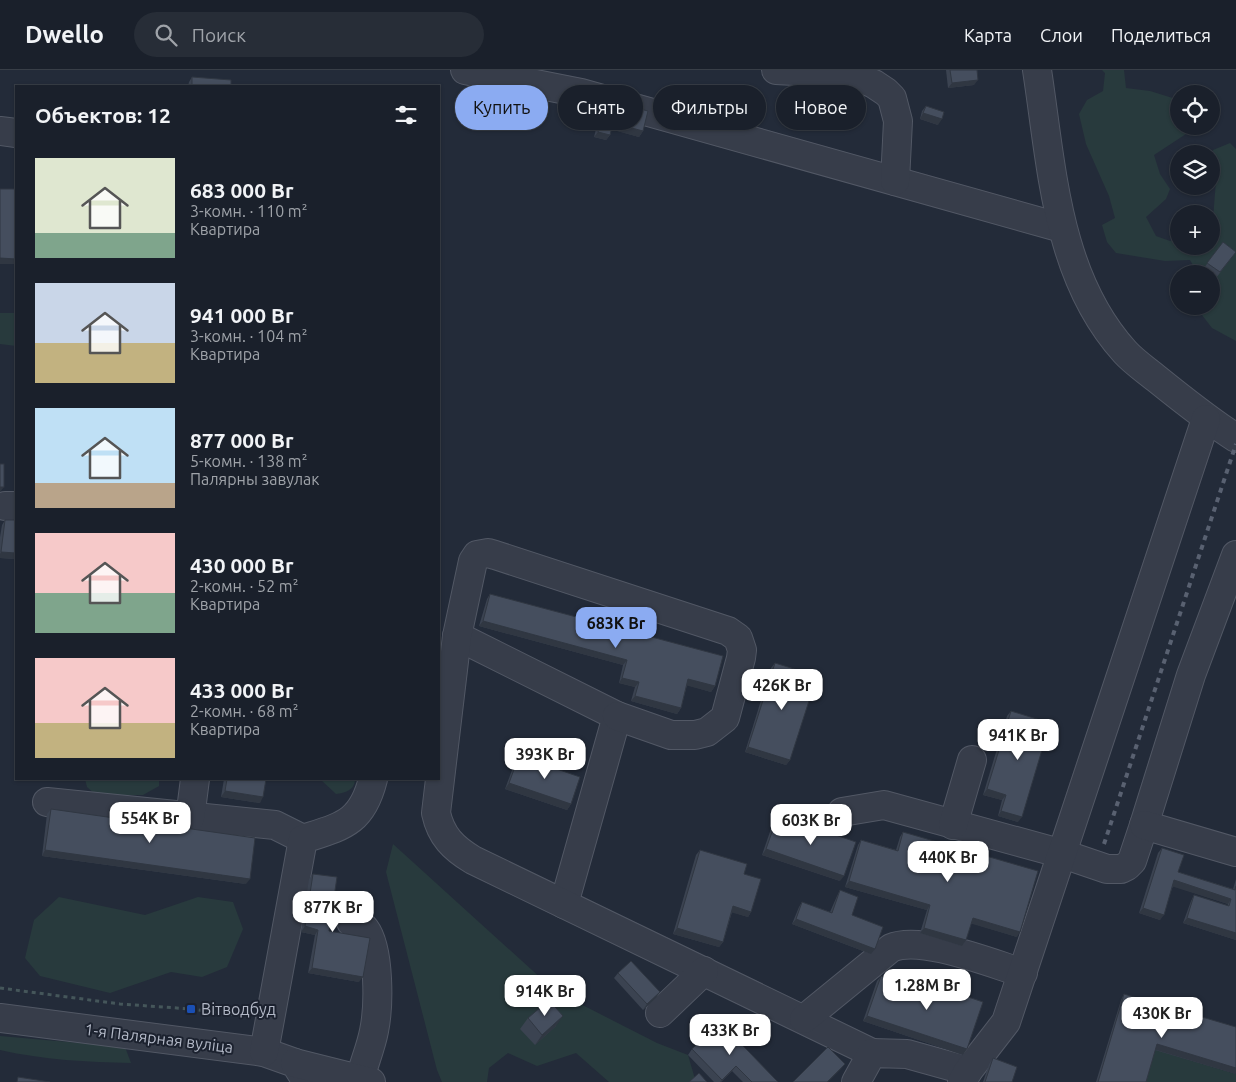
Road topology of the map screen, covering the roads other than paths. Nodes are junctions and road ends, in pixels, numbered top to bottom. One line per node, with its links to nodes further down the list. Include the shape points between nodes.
1 (776, 70): 4 (street)
2 (1037, 70): 8 (street)
3 (472, 71): 7 (street, via 581,93)
4 (851, 72): 7 (street, via 892,98 898,121)
5 (0, 132): 6 (street)
6 (15, 133)
7 (895, 181): 8 (street)
8 (1062, 228): 9 (street, via 1081,287 1101,322 1126,353)
9 (1206, 418): 10 (street); 24 (street)
10 (1236, 438)
11 (1236, 555): 21 (street, via 1191,675)
12 (458, 636): 13 (street); 13 (street, via 473,561 477,555 488,553 738,638 741,658 724,718 707,732 671,735); 25 (street, via 436,813 440,828 448,842 460,852)
13 (617, 716): 25 (street)
14 (972, 760): 20 (street)
15 (195, 780): 19 (street)
16 (373, 780): 22 (street, via 366,802 355,818 332,830)
17 (47, 802): 19 (street)
18 (842, 812): 20 (street, via 884,805)
19 (190, 818): 22 (street, via 275,825)
20 (953, 825): 24 (street)
21 (1144, 826): 23 (street); 24 (street, via 1132,861 1121,869 1107,868)
22 (303, 838): 32 (street)
23 (1236, 852)
24 (1064, 854): 28 (street)
25 (564, 904): 27 (street)
26 (351, 922): 36 (street, via 360,924 368,934 376,973 374,1031)
27 (704, 971): 29 (street); 31 (street)
28 (1023, 973): 31 (street, via 922,944 901,943); 35 (street, via 1006,1022)
29 (660, 1012)
30 (0, 1018): 32 (street, 1-я Палярная вуліца)
31 (804, 1019): 33 (street)
32 (264, 1052): 34 (street, 1-я Палярная вуліца)
33 (872, 1053): 35 (street, via 906,1054); 37 (street)
34 (301, 1072): 36 (street, 1-я Палярная вуліца)
35 (965, 1076)
36 (365, 1081)
37 (856, 1082)

